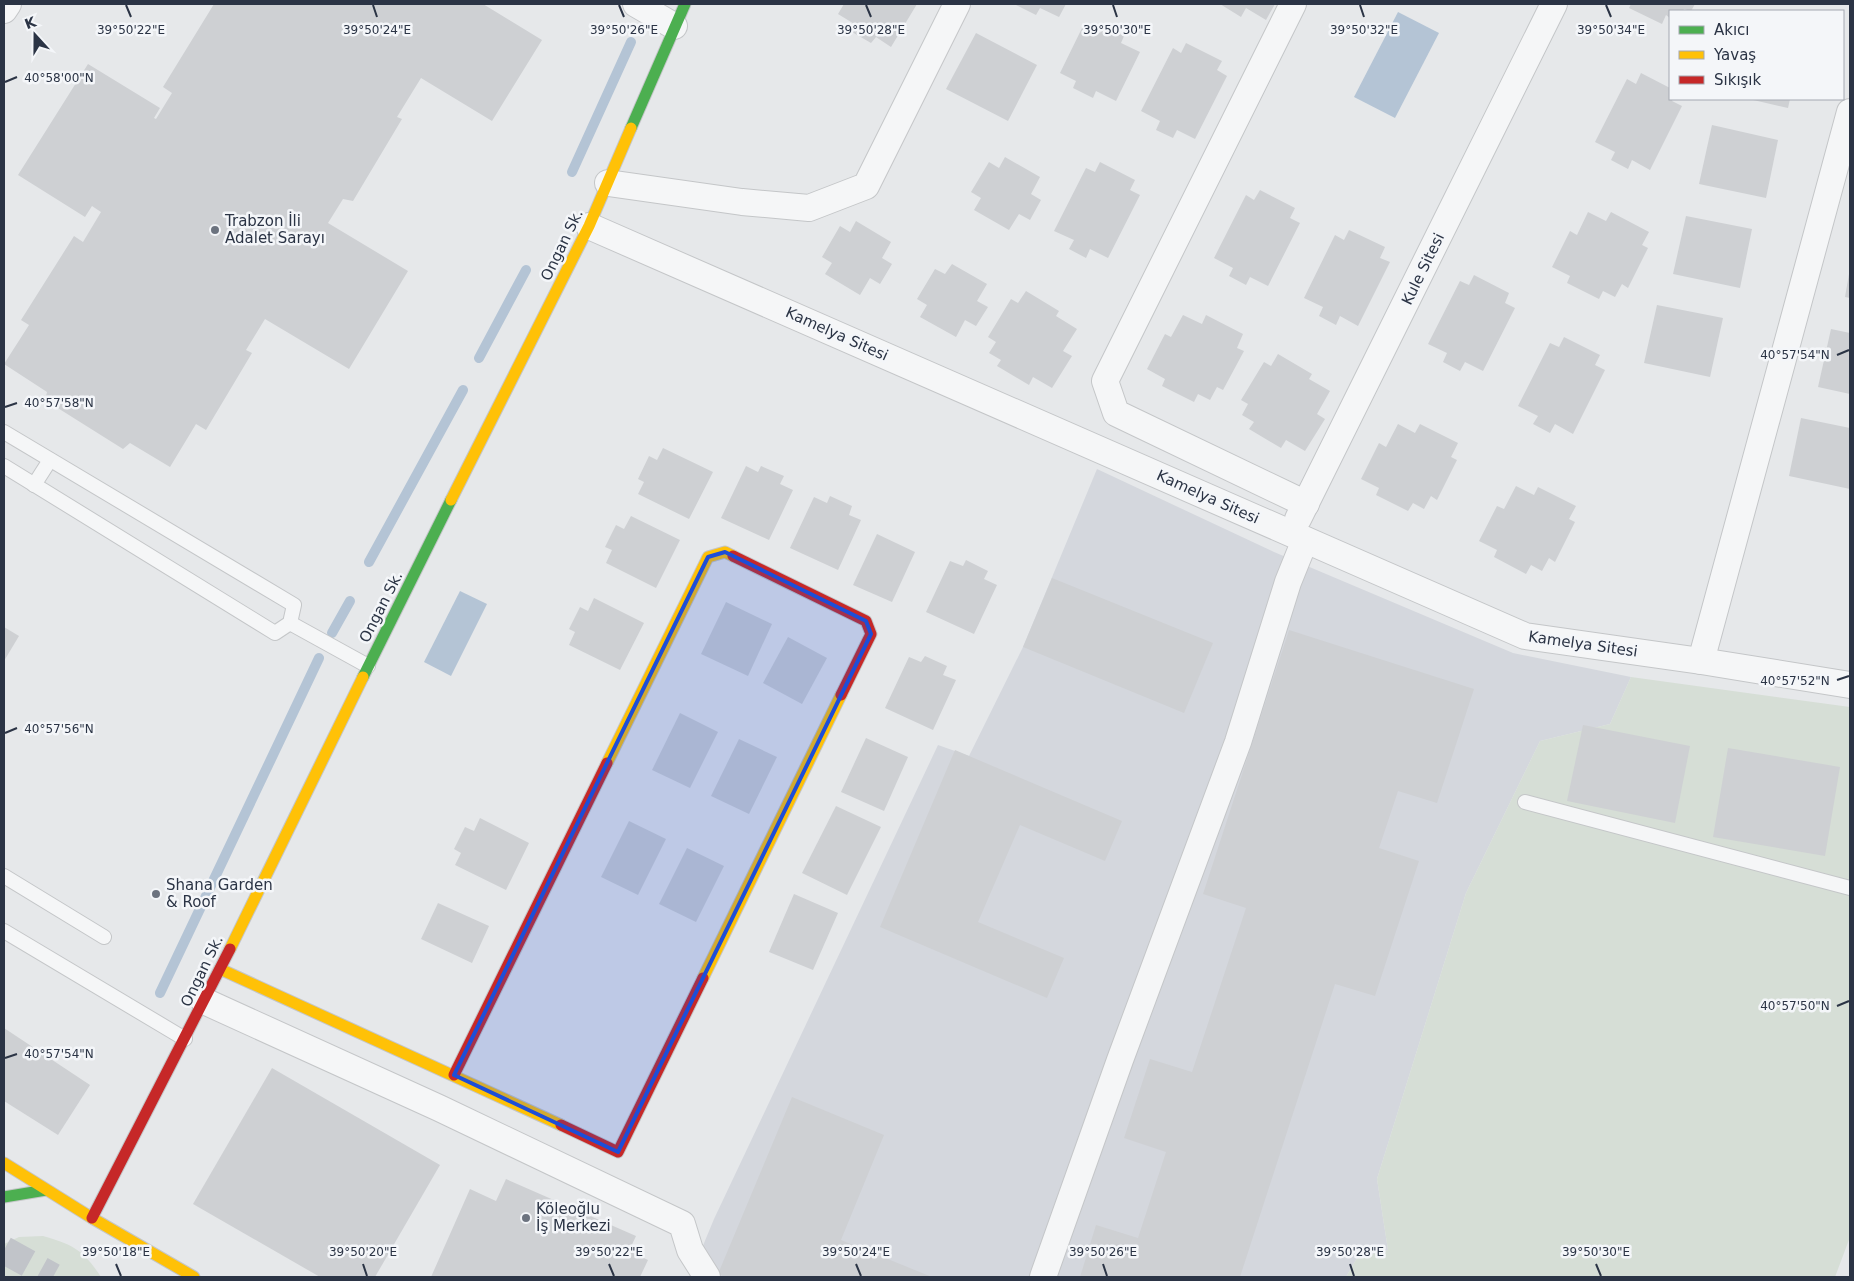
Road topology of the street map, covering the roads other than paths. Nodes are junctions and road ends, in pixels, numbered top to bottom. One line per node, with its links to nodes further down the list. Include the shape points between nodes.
1 (8, 4): 6 (street)
2 (636, 4): 7 (street)
3 (958, 4): 9 (street, via 866,186 809,208)
4 (1293, 4): 15 (street, via 1105,381 1116,413)
5 (1554, 4): 15 (street, Kule Sitesi)
6 (4, 10)
7 (679, 15): 9 (main road, Ongan Sk.)
8 (1850, 112): 18 (street)
9 (608, 183): 10 (main road, Ongan Sk.)
10 (589, 226): 16 (street, Kamelya Sitesi); 19 (main road, Ongan Sk.)
11 (4, 432): 12 (lane)
12 (50, 460): 14 (lane); 17 (lane, via 294,605)
13 (4, 466): 14 (lane)
14 (34, 485): 17 (lane, via 275,633)
15 (1306, 504): 16 (street, Kule Sitesi)
16 (1298, 537): 18 (street, Kamelya Sitesi, via 1525,636); 38 (street, Kule Sitesi, via 1288,582 1238,742)
17 (290, 624): 19 (lane)
18 (1701, 661): 20 (street, Kamelya Sitesi)
19 (368, 666): 26 (main road, Ongan Sk.)
20 (1850, 685)
21 (1524, 802): 23 (lane)
22 (4, 876): 25 (lane)
23 (1850, 888)
24 (4, 931): 28 (lane)
25 (104, 937)
26 (220, 969): 27 (main road, Ongan Sk.); 29 (main road)
27 (204, 1001): 28 (main road, Ongan Sk.); 37 (street, via 440,1108 682,1224 690,1250)
28 (185, 1039): 33 (main road, Ongan Sk.)
29 (454, 1075): 29 (main road, via 618,1152 871,634 866,621 725,552 708,557)
30 (4, 1163): 31 (main road)
31 (46, 1190): 32 (main road); 33 (main road)
32 (4, 1197)
33 (92, 1218): 34 (main road)
34 (136, 1244): 35 (main road); 36 (main road)
35 (143, 1261)
36 (194, 1277)
37 (707, 1277)
38 (1043, 1277)

